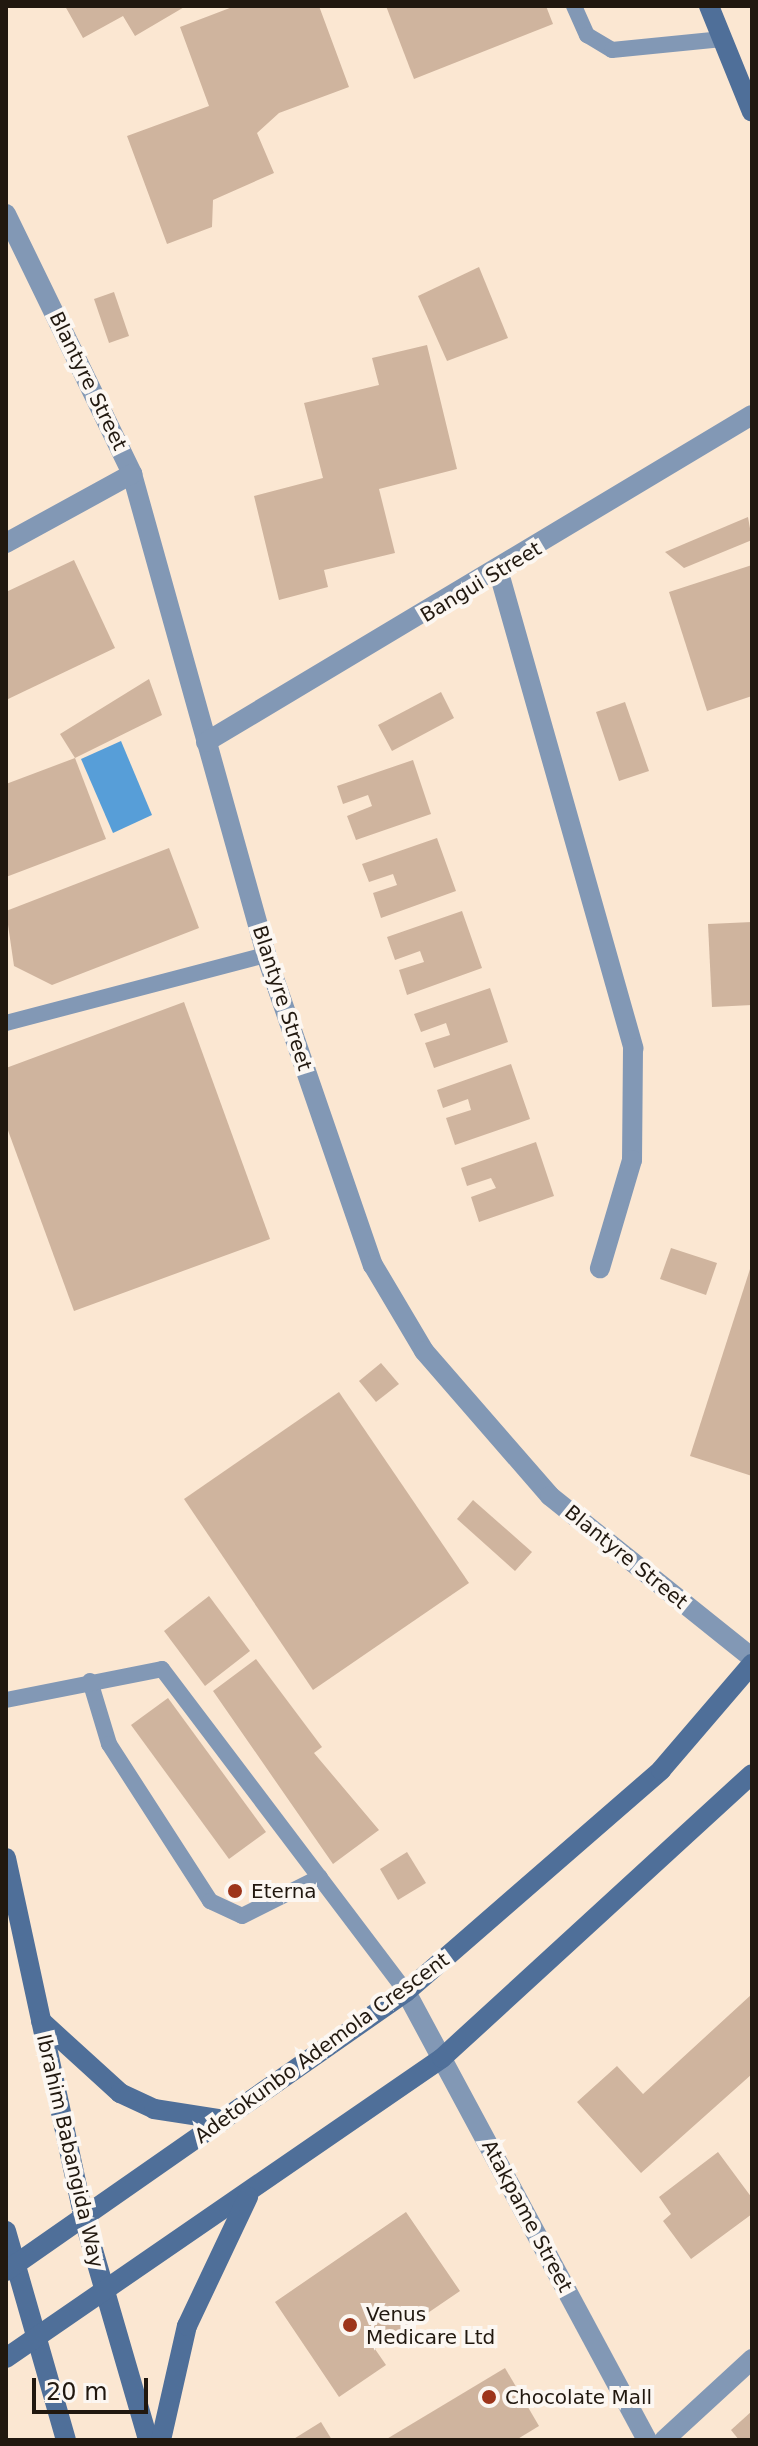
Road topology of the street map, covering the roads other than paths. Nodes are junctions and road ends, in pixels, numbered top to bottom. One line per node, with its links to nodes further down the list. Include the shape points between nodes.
1 (574, 6): 3 (lane, via 587,35 612,50)
2 (709, 6): 3 (main road)
3 (722, 39): 4 (main road)
4 (752, 112)
5 (6, 214): 7 (street, Blantyre Street)
6 (752, 415): 9 (street, Bangui Street)
7 (132, 474): 8 (street); 10 (street, Blantyre Street)
8 (6, 543)
9 (499, 573): 10 (street, Bangui Street); 13 (street, via 633,1048 632,1160)
10 (206, 742): 11 (street, Blantyre Street)
11 (266, 955): 12 (lane); 14 (street, Blantyre Street, via 373,1265 424,1351 550,1496)
12 (6, 1023)
13 (600, 1268)
14 (752, 1661): 20 (main road, Adetokunbo Ademola Crescent, via 661,1770)
15 (90, 1681): 16 (lane); 19 (lane, via 162,1669); 19 (lane, via 124,1772 210,1901 242,1916)
16 (6, 1700)
17 (752, 1774): 22 (main road)
18 (6, 1858): 21 (main road, Ibrahim Babangida Way)
19 (320, 1877): 20 (lane)
20 (406, 1992): 22 (street, Atakpame Street); 23 (main road, Adetokunbo Ademola Crescent)
21 (40, 2020): 23 (main road, via 120,2093 167,2112); 25 (main road, Ibrahim Babangida Way)
22 (442, 2058): 24 (main road); 35 (street, Atakpame Street)
23 (224, 2120): 25 (main road, Adetokunbo Ademola Crescent)
24 (250, 2192): 28 (main road); 34 (main road, via 187,2326)
25 (84, 2219): 27 (main road, Adetokunbo Ademola Crescent); 28 (main road, Ibrahim Babangida Way)
26 (6, 2231): 27 (main road)
27 (10, 2268): 29 (main road)
28 (103, 2295): 29 (main road); 33 (main road, Ibrahim Babangida Way)
29 (33, 2339): 30 (main road); 32 (main road)
30 (6, 2358)
31 (752, 2359): 36 (street)
32 (66, 2440)
33 (148, 2440)
34 (161, 2440)
35 (647, 2440)
36 (664, 2440)

